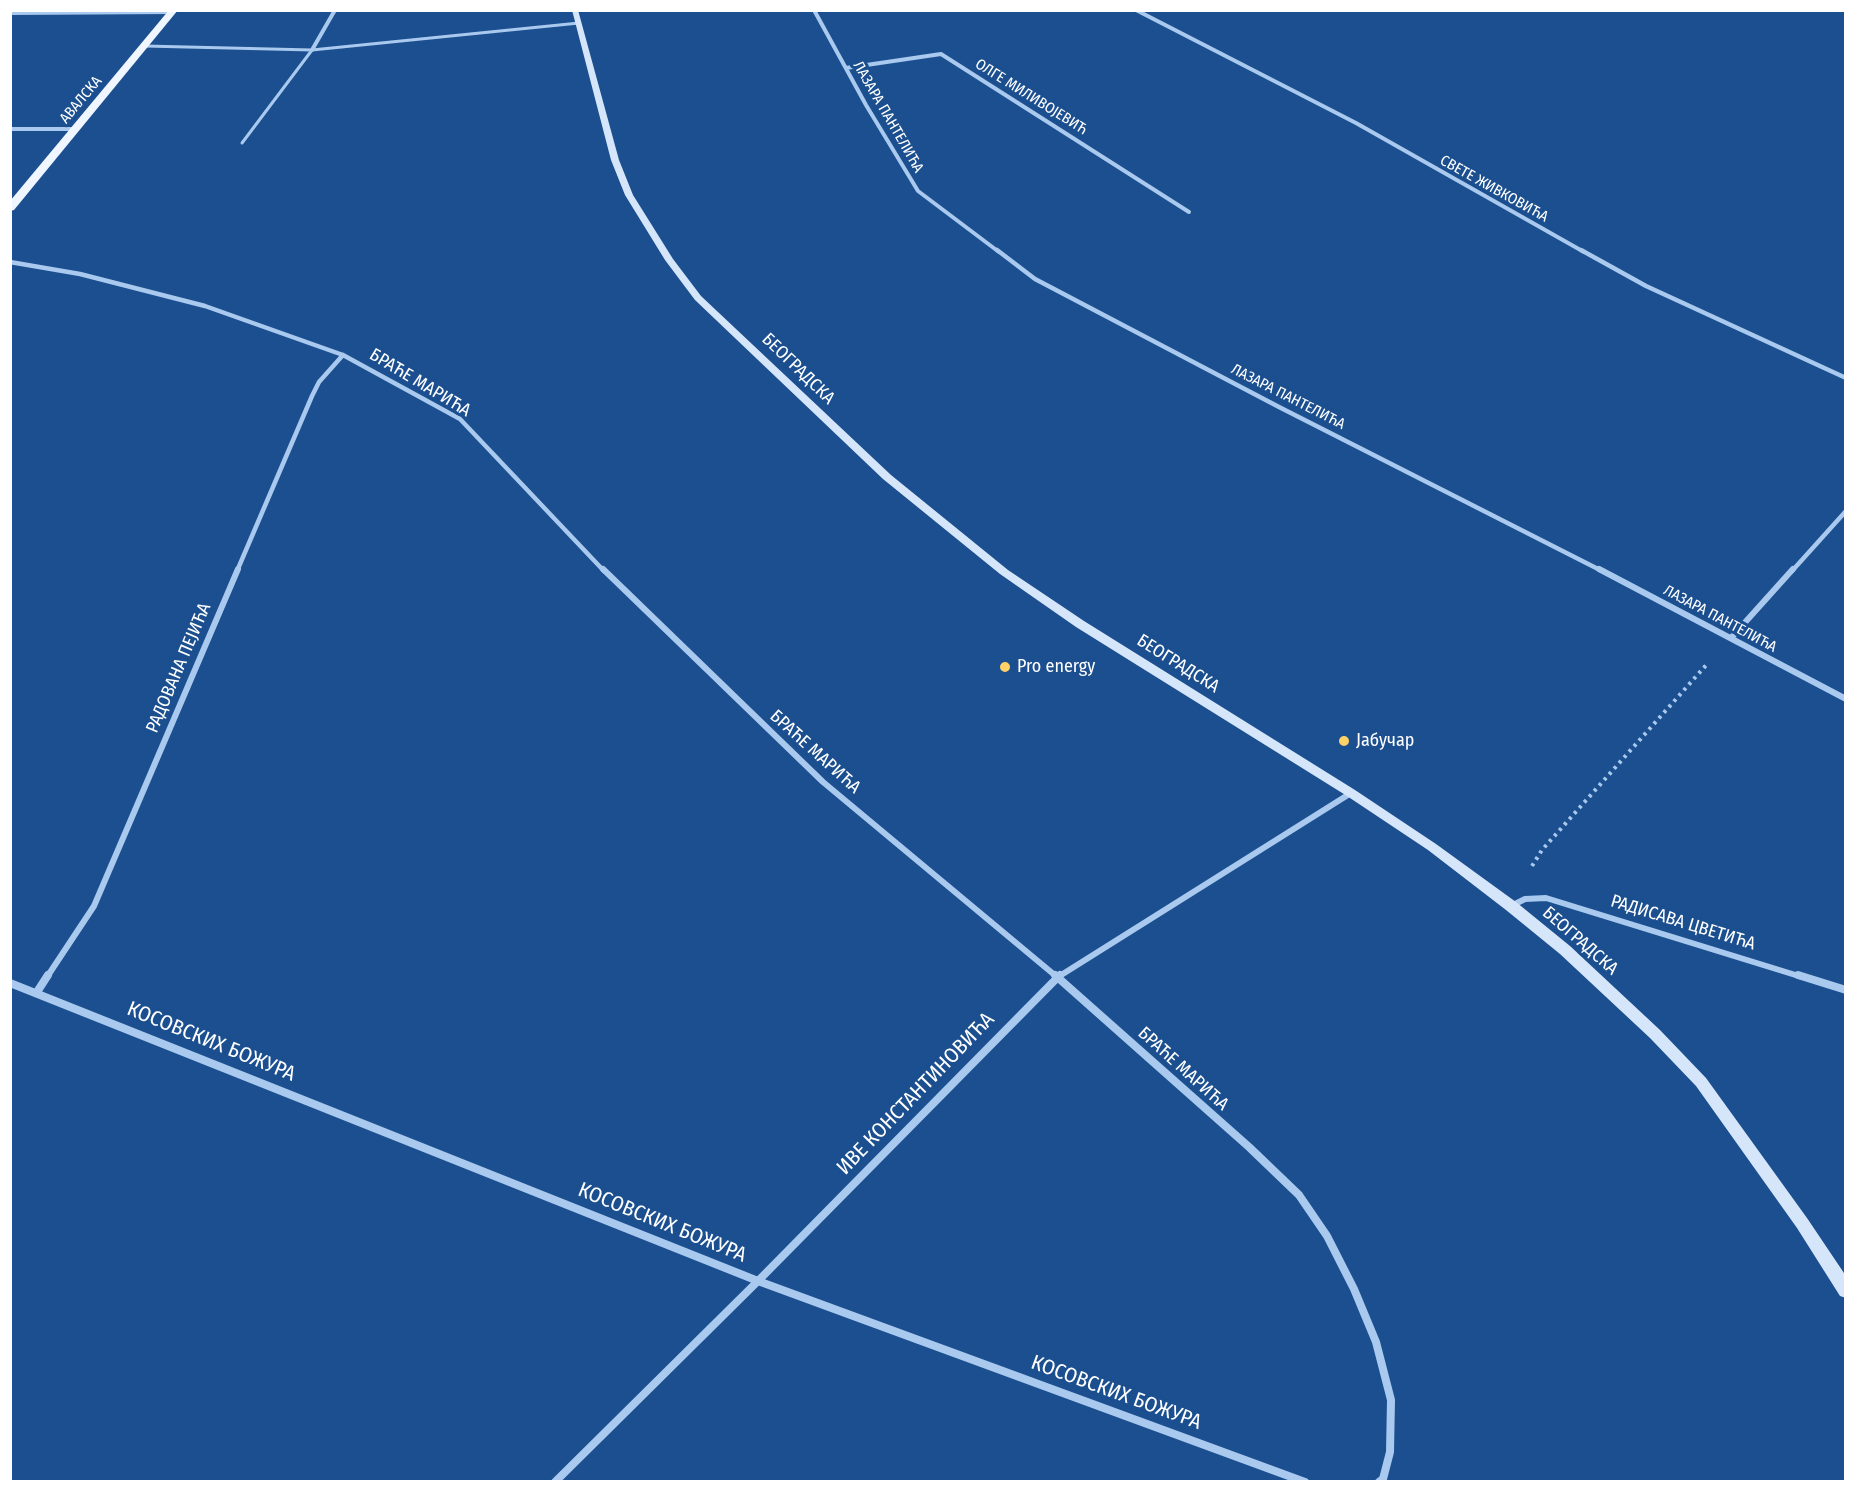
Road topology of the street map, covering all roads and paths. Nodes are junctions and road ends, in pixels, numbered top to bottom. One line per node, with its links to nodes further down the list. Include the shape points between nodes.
1 (335, 10): 9 (street)
2 (575, 10): 7 (street, БЕОГРАДСКА)
3 (814, 10): 10 (street, ЛАЗАРА ПАНТЕЛИЋА)
4 (1136, 10): 18 (street, СВЕТЕ ЖИВКОВИЋА, via 1356,123 1646,286)
5 (173, 11): 6 (street); 8 (main road, АВАЛСКА)
6 (10, 13)
7 (580, 23): 9 (lane); 22 (street, БЕОГРАДСКА, via 615,160 629,195 698,298 887,477 1004,572 1080,624)
8 (145, 46): 9 (lane); 12 (main road, АВАЛСКА)
9 (312, 50): 13 (lane)
10 (846, 68): 15 (street, ОЛГЕ МИЛИВОЈЕВИЋ, via 941,54); 20 (street, ЛАЗАРА ПАНТЕЛИЋА, via 918,191 1035,279)
11 (10, 129): 12 (street)
12 (76, 129): 14 (main road, АВАЛСКА)
13 (243, 143)
14 (10, 208)
15 (1189, 212)
16 (10, 262): 17 (street, БРАЋЕ МАРИЋА, via 80,274 205,306)
17 (343, 355): 25 (street, БРАЋЕ МАРИЋА, via 460,419 625,593 823,782); 28 (street, РАДОВАНА ПЕЈИЋА, via 312,396 94,906)
18 (1845, 378)
19 (1845, 511): 20 (street)
20 (1731, 638): 21 (street, ЛАЗАРА ПАНТЕЛИЋА); 23 (path, БЕОГРАДСКА, via 1542,850 1526,882)
21 (1845, 699)
22 (1352, 793): 24 (street, БЕОГРАДСКА); 25 (street, ИВЕ КОНСТАНТИНОВИЋА)
23 (1525, 898): 24 (street); 27 (street, РАДИСАВА ЦВЕТИЋА, via 1546,897 1564,902)
24 (1511, 906): 30 (street, БЕОГРАДСКА, via 1565,950 1701,1082 1802,1222)
25 (1057, 977): 29 (street, ИВЕ КОНСТАНТИНОВИЋА); 33 (street, БРАЋЕ МАРИЋА, via 1299,1195 1327,1236 1376,1342 1390,1400 1390,1452)
26 (10, 983): 28 (street, КОСОВСКИХ БОЖУРА)
27 (1845, 990)
28 (37, 992): 29 (street, КОСОВСКИХ БОЖУРА)
29 (758, 1281): 31 (street, ИВЕ КОНСТАНТИНОВИЋА); 32 (street, КОСОВСКИХ БОЖУРА)
30 (1845, 1291)
31 (555, 1482)
32 (1305, 1482)
33 (1379, 1482)

